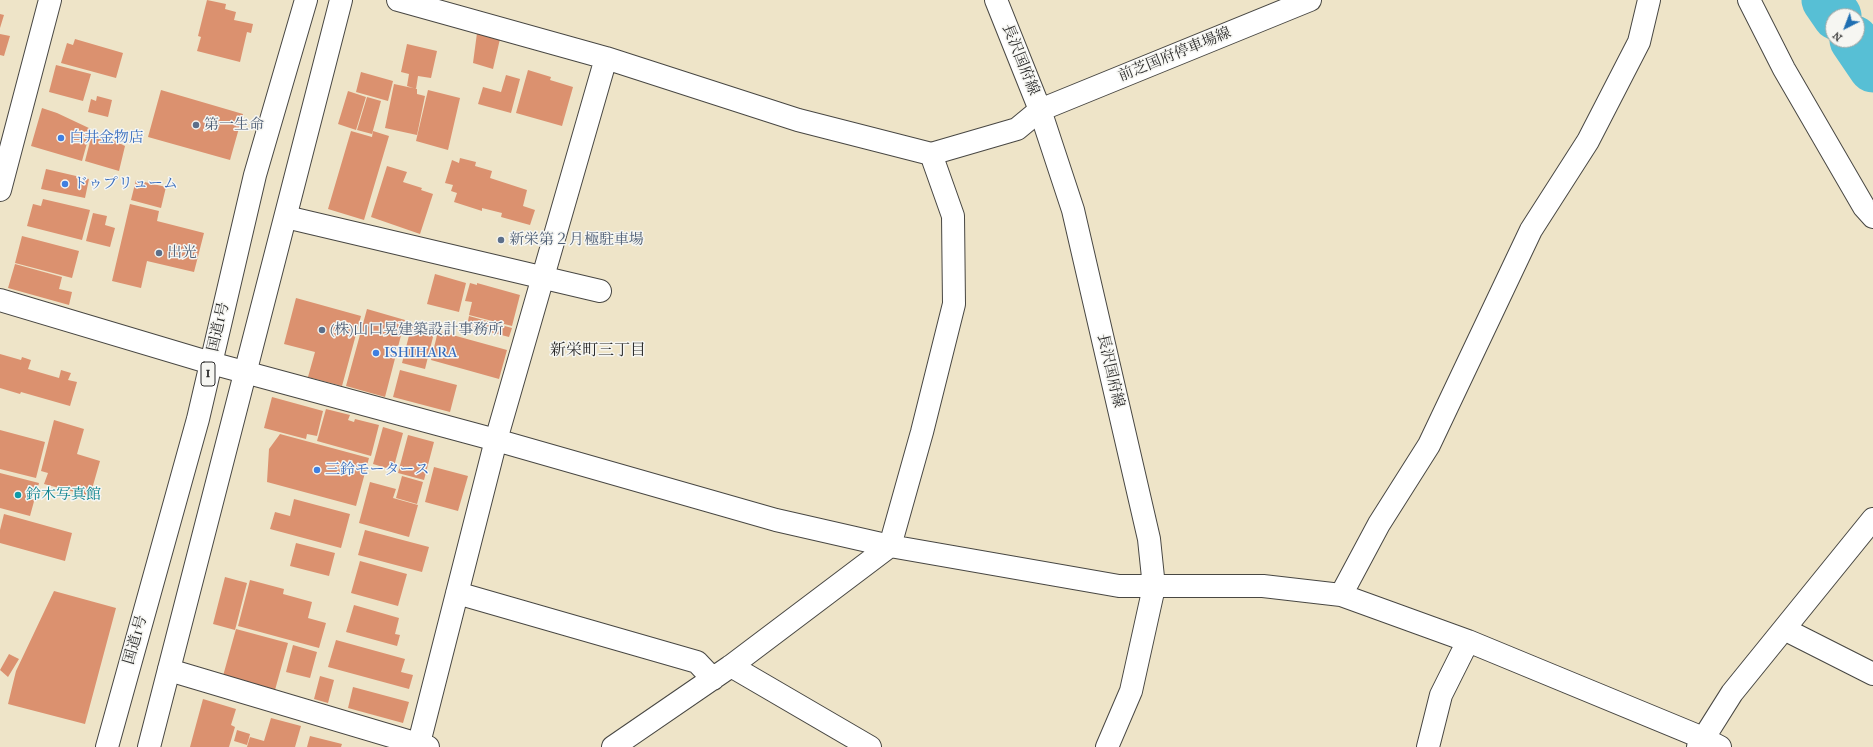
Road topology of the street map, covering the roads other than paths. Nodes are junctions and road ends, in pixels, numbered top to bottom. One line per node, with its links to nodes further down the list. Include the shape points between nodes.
1 (50, 0): 12 (main road)
2 (306, 0): 18 (main road, 国道1号 / 1, via 255,175)
3 (341, 0): 13 (main road)
4 (398, 0): 9 (main road)
5 (996, 0): 10 (main road, 長沢国府線)
6 (1310, 0): 10 (main road, 前芝国府停車場線)
7 (1649, 0): 25 (main road, via 1639,42 1588,141 1531,230 1429,445 1379,524)
8 (1749, 0): 14 (main road, via 1784,69 1864,207)
9 (606, 58): 11 (main road, via 798,120); 15 (main road)
10 (1040, 110): 11 (main road, 前芝国府停車場線, via 1017,129); 23 (main road, 長沢国府線, via 1073,210 1149,538)
11 (931, 154): 22 (main road, via 953,216 954,304)
12 (0, 190)
13 (286, 217): 15 (main road); 19 (main road)
14 (1873, 217)
15 (543, 277): 16 (main road); 20 (main road)
16 (600, 291)
17 (0, 300): 18 (main road)
18 (210, 363): 19 (main road); 34 (main road, 国道1号 / 1, via 198,419)
19 (246, 372): 20 (main road); 29 (main road)
20 (496, 440): 22 (main road, via 776,520); 24 (main road)
21 (1873, 519): 26 (main road)
22 (890, 546): 23 (main road, via 1119,586); 28 (main road)
23 (1154, 586): 25 (main road, via 1263,586); 38 (main road, 長沢国府線, via 1131,691)
24 (457, 593): 31 (main road, via 697,662); 33 (main road)
25 (1341, 595): 27 (main road)
26 (1784, 629): 30 (main road); 32 (main road, via 1732,693)
27 (1468, 641): 32 (main road); 39 (main road, via 1441,695)
28 (731, 666): 31 (main road); 37 (main road)
29 (169, 670): 33 (main road); 35 (main road)
30 (1873, 674)
31 (713, 679): 36 (main road)
32 (1707, 744)
33 (422, 746)
34 (107, 747)
35 (149, 747)
36 (613, 747)
37 (870, 747)
38 (1107, 747)
39 (1428, 747)

